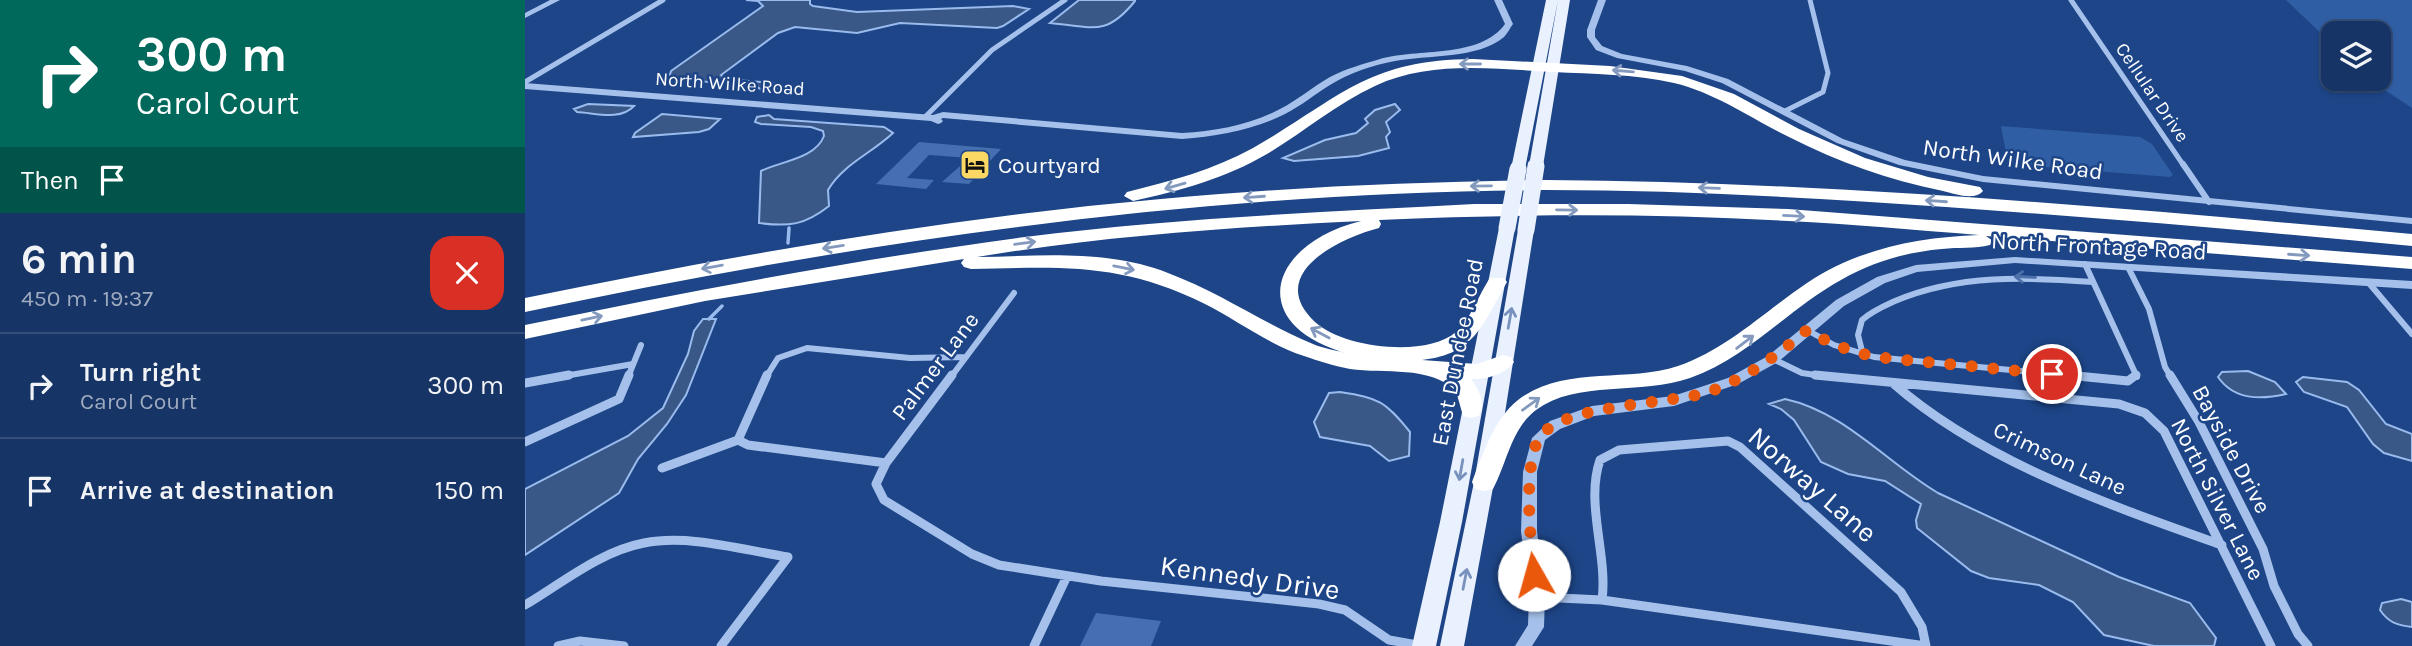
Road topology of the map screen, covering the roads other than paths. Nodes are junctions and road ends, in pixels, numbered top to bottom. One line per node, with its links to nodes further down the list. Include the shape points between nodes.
1 (556, 0): 10 (street)
2 (663, 0): 12 (street)
3 (1065, 0): 14 (street, via 992,50)
4 (1498, 0): 14 (street, North Wilke Road, via 1509,24 1495,40 1467,49 1396,57 1361,68 1278,114 1218,134 1044,129)
5 (1552, 0): 11 (main road)
6 (1564, 0): 11 (main road)
7 (1602, 0): 13 (street, North Wilke Road, via 1591,37 1599,48 1713,76)
8 (1810, 0): 13 (street, via 1828,75 1823,92)
9 (2071, 0): 15 (street, Cellular Drive)
10 (525, 16)
11 (1548, 60): 18 (highway, one-way to 11, via 1981,192 1908,178 1821,147 1702,86); 19 (highway, one-way to 19, via 1448,64 1386,76 1345,93 1243,160 1166,188); 25 (main road, East Dundee Road, bridge, via 1518,169); 39 (main road, East Dundee Road, one-way to 11, bridge, via 1536,166)
12 (525, 84): 14 (street, North Wilke Road)
13 (1785, 111): 15 (street, North Wilke Road, via 1840,141 1928,169 1983,179)
14 (929, 118)
15 (2209, 202): 17 (street, North Wilke Road)
16 (1474, 210): 21 (highway, one-way to 21, via 1788,215); 25 (highway, one-way to 16, via 1466,336 1423,353 1367,349 1320,336 1300,318 1290,298 1292,278 1303,257 1333,234 1379,222); 30 (highway, one-way to 16, via 1026,243 1316,217)
17 (2412, 221)
18 (2273, 227): 19 (highway, one-way to 19, via 1778,191 1542,185 1229,198); 20 (highway)
19 (886, 238): 31 (highway, one-way to 31, via 703,268)
20 (2412, 240)
21 (2231, 250): 22 (highway, one-way to 22); 50 (highway, one-way to 21, via 1513,419 1542,396 1577,387 1648,381 1702,366 1732,351 1815,287 1883,255 1964,241)
22 (2412, 263)
23 (2085, 264): 24 (street, North Frontage Road); 26 (street); 32 (street, North Frontage Road, via 2015,260 1916,269 1881,280 1840,303)
24 (2128, 267): 27 (street, North Frontage Road); 65 (street, Bayside Drive, via 2149,309 2165,367 2199,422 2263,549 2274,586)
25 (1497, 282): 42 (main road, East Dundee Road)
26 (2093, 282): 36 (street, one-way to 36, via 2021,276 1936,285 1868,315 1858,335); 36 (street, via 2137,377 2128,381)
27 (2368, 282): 28 (street, North Frontage Road); 34 (street)
28 (2412, 285)
29 (1014, 293): 37 (street, Palmer Lane)
30 (667, 303): 33 (highway, one-way to 30); 41 (highway, one-way to 41, via 974,263 1103,264 1189,288 1307,350 1349,360)
31 (525, 305)
32 (1807, 330): 36 (street); 38 (street, North Frontage Road)
33 (525, 332)
34 (2412, 334)
35 (641, 345): 40 (street)
36 (1863, 355)
37 (966, 357): 46 (street, via 910,358 807,348 778,358); 48 (street, Palmer Lane)
38 (1773, 359): 44 (street, North Silver Lane, via 1802,373); 53 (street, North Frontage Road, via 1709,392 1593,411 1555,425 1539,438 1530,472 1529,531)
39 (1503, 362): 42 (highway); 50 (main road, East Dundee Road)
40 (633, 364): 43 (street); 47 (street, via 619,398)
41 (1423, 367): 42 (highway); 45 (highway, via 1467,388)
42 (1479, 372): 45 (main road, East Dundee Road)
43 (525, 383)
44 (1893, 383): 51 (street, Crimson Lane, via 1913,402 2040,474); 51 (street, North Silver Lane, via 2138,409 2164,431)
45 (1471, 410): 60 (main road, East Dundee Road, one-way to 60)
46 (738, 440): 48 (street); 49 (street)
47 (525, 442)
48 (886, 463): 52 (street, Kennedy Drive, via 876,484 884,500 972,554 999,565)
49 (661, 468)
50 (1484, 482): 61 (main road, East Dundee Road, one-way to 50)
51 (2222, 545): 64 (street, North Silver Lane)
52 (1067, 576): 59 (street); 60 (street, Kennedy Drive, via 1319,604 1345,610 1388,640)
53 (1537, 597): 54 (street); 62 (street, North Frontage Road, via 1537,627)
54 (1602, 600): 63 (street); 63 (street, Norway Lane, via 1595,480 1598,462 1619,450 1727,440 1901,592 1923,627)
55 (525, 605): 58 (street, via 618,552 643,543 668,541 789,557)
56 (558, 646): 57 (street, via 580,641)
57 (624, 646)
58 (721, 646)
59 (1034, 646)
60 (1423, 646)
61 (1452, 646)
62 (1523, 646)
63 (1926, 646)
64 (2271, 646)
65 (2308, 646)

